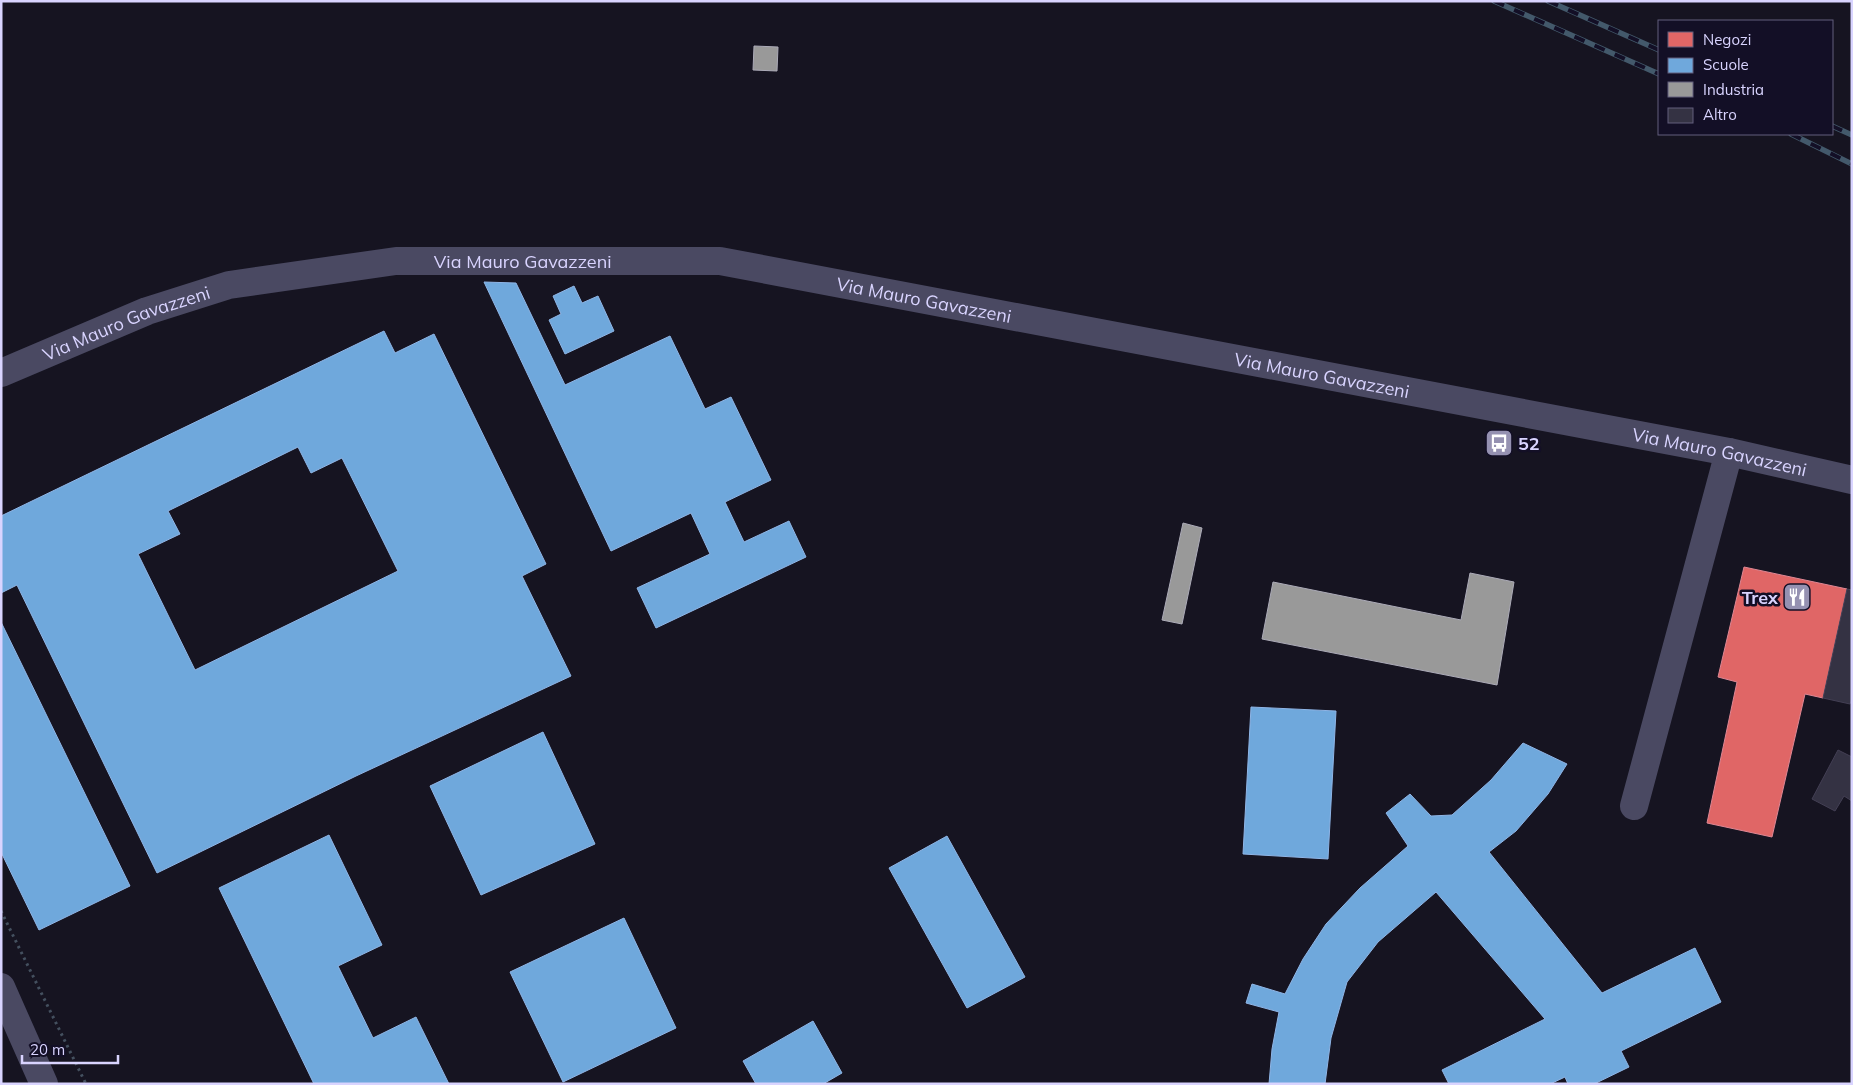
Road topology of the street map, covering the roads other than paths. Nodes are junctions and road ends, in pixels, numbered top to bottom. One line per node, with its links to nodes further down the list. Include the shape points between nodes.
1 (1, 373): 2 (street, Via Mauro Gavazzeni, via 148,310 228,285 396,261 720,261)
2 (1729, 452): 3 (street, Via Mauro Gavazzeni); 4 (street)
3 (1852, 480)
4 (1634, 806)
5 (4, 992): 6 (street)
6 (44, 1084)

